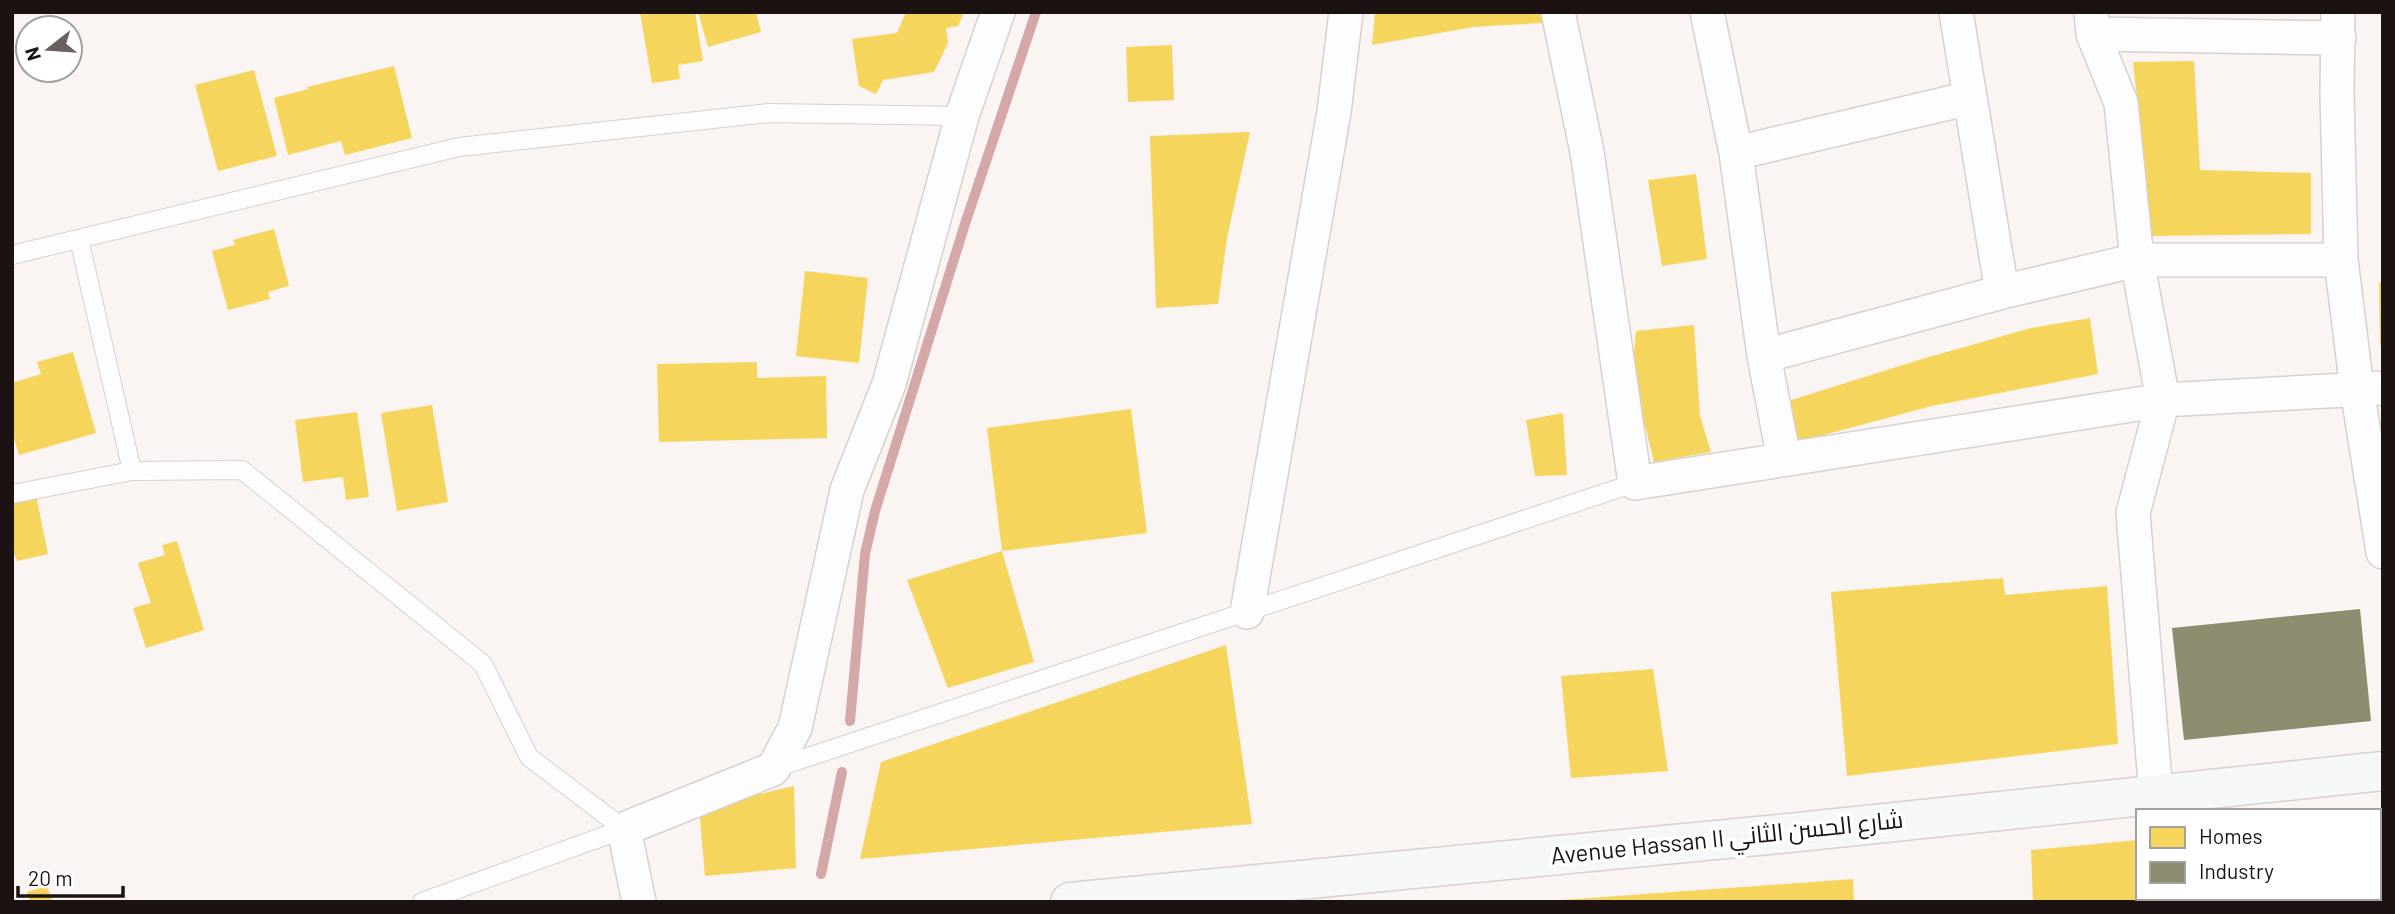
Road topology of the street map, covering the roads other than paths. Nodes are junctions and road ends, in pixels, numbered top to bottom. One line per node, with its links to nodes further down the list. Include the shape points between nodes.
1 (998, 12): 9 (street)
2 (1346, 12): 24 (street, via 1334,112)
3 (1558, 12): 21 (street, via 1587,152)
4 (1707, 12): 10 (street)
5 (1956, 12): 8 (street)
6 (2092, 23): 7 (street); 13 (street, via 2121,103)
7 (2338, 25): 14 (street)
8 (1970, 98): 10 (street); 15 (street)
9 (962, 116): 11 (lane, via 768,113 458,147); 25 (street, via 888,384 847,490 794,727)
10 (1735, 153): 16 (street)
11 (79, 239): 12 (lane); 20 (lane)
12 (12, 256)
13 (2137, 260): 14 (street); 15 (street); 18 (street)
14 (2341, 260): 17 (street)
15 (2002, 292): 16 (street)
16 (1764, 356): 19 (street)
17 (2370, 388): 18 (street); 23 (street)
18 (2163, 400): 19 (street); 27 (street, via 2133,513)
19 (1784, 459): 21 (street)
20 (132, 471): 22 (lane); 28 (lane, via 242,470 483,664 529,757)
21 (1635, 482): 24 (lane)
22 (12, 494)
23 (2383, 552)
24 (1247, 612): 25 (lane)
25 (773, 769): 28 (street)
26 (2383, 771): 27 (street, Avenue Hassan II شارع الحسن الثاني)
27 (2156, 795): 31 (street, Avenue Hassan II شارع الحسن الثاني, via 1315,884)
28 (624, 829): 29 (lane); 30 (street)
29 (422, 902)
30 (639, 902)
31 (1070, 902)

